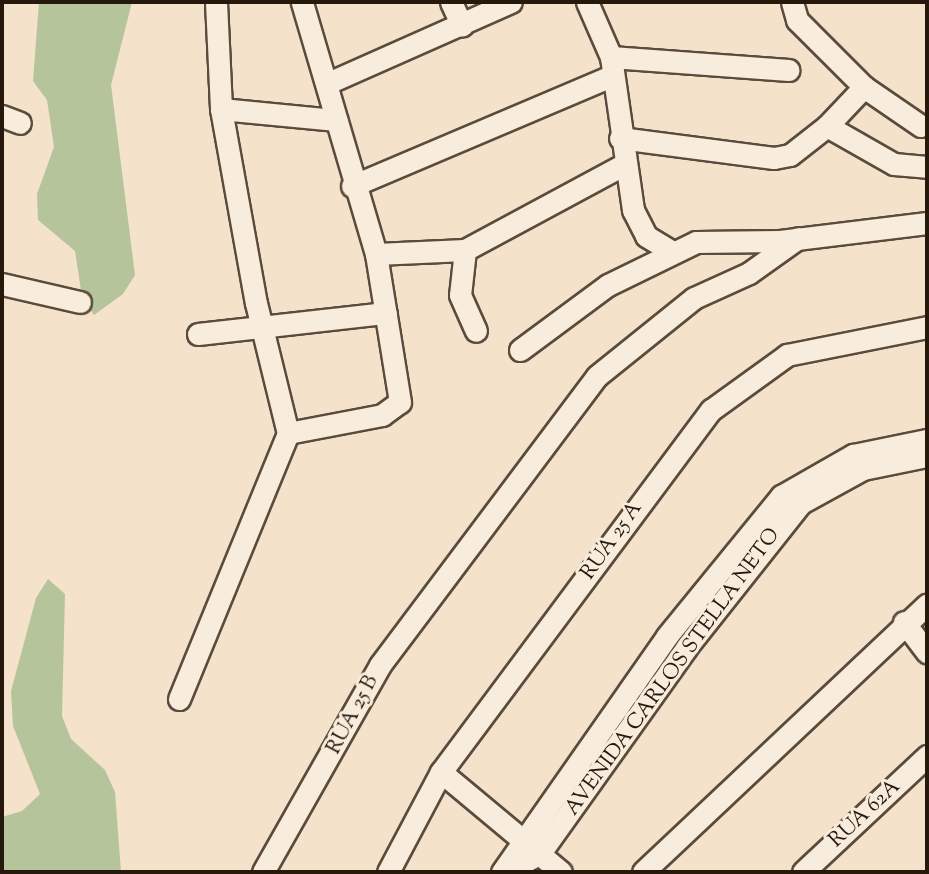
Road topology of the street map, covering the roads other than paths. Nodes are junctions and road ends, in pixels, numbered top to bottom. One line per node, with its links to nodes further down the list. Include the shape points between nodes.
1 (216, 2): 12 (street)
2 (302, 2): 10 (street)
3 (451, 2): 7 (street)
4 (511, 2): 7 (street)
5 (587, 2): 8 (street)
6 (792, 2): 11 (street, via 797,20)
7 (462, 26): 10 (street)
8 (611, 67): 9 (street); 16 (street); 19 (street)
9 (789, 70)
10 (328, 83): 13 (street)
11 (864, 87): 14 (street); 15 (street)
12 (221, 109): 13 (street); 28 (street)
13 (336, 120): 19 (street)
14 (827, 126): 16 (street, via 790,155 774,159); 18 (street, via 894,163)
15 (921, 126)
16 (620, 138): 17 (street)
17 (625, 164): 22 (street); 23 (street, via 633,209 646,236)
18 (927, 167)
19 (352, 186): 24 (street)
20 (927, 223): 21 (street)
21 (798, 238): 23 (street, via 696,242); 44 (street, RUA 25 B, via 749,273 694,298 597,376 357,699 318,784)
22 (466, 250): 24 (street); 30 (street, via 460,295)
23 (671, 251): 32 (street, via 608,285)
24 (376, 254): 27 (street)
25 (2, 284): 26 (street)
26 (80, 302)
27 (387, 313): 28 (street); 33 (street, via 400,390 394,410)
28 (262, 323): 31 (street); 33 (street)
29 (927, 327): 41 (street, RUA 25 A, via 787,355 711,410)
30 (476, 331)
31 (198, 334)
32 (520, 350)
33 (288, 433): 39 (street)
34 (927, 440): 42 (street, AVENIDA CARLOS STELLA NETO, via 853,455 781,495 667,636)
35 (927, 456): 43 (street, AVENIDA CARLOS STELLA NETO, via 828,483 783,522)
36 (927, 604): 37 (street)
37 (904, 622): 38 (street); 48 (street)
38 (927, 652)
39 (179, 699)
40 (927, 756): 49 (street, RUA 62A)
41 (441, 772): 42 (street); 45 (street, RUA 25 A)
42 (522, 839): 43 (street); 46 (street, AVENIDA CARLOS STELLA NETO)
43 (540, 853): 46 (street, AVENIDA CARLOS STELLA NETO); 47 (street)
44 (263, 872)
45 (388, 872)
46 (503, 872)
47 (561, 872)
48 (643, 872)
49 (803, 872)

